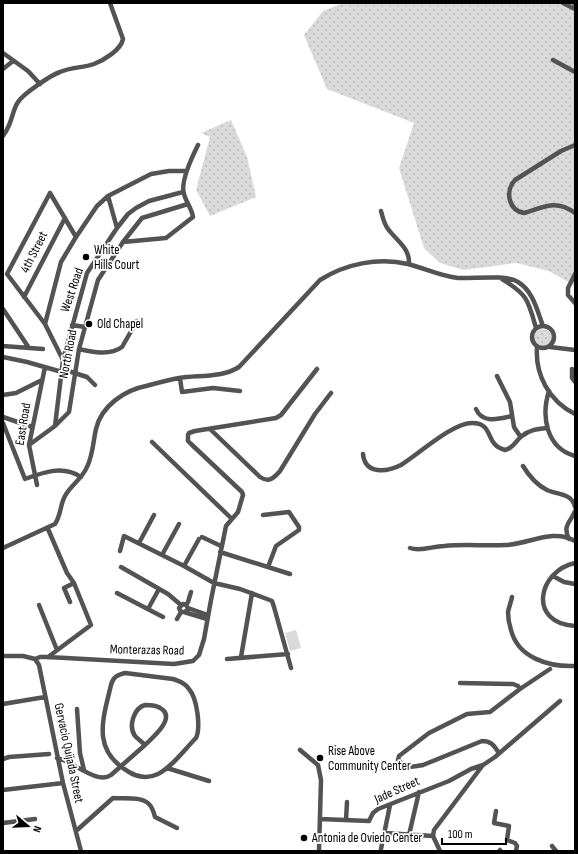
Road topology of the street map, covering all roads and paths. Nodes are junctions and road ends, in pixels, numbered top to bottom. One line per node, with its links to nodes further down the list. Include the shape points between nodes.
1 (110, 3): 9 (street, via 123,41 116,50 93,64 61,71)
2 (563, 3): 3 (street)
3 (575, 9)
4 (3, 53): 6 (street)
5 (553, 60): 8 (street)
6 (13, 61): 7 (street); 9 (street, via 34,76)
7 (4, 67)
8 (575, 72)
9 (40, 84): 10 (street, via 18,102 11,124)
10 (3, 136)
11 (575, 145): 18 (street, via 515,180 508,195 512,205 520,212 557,204)
12 (198, 146): 13 (street)
13 (186, 171): 14 (street); 15 (street, via 151,174)
14 (183, 192): 16 (street); 20 (street, West Road, via 142,204 128,214)
15 (108, 196): 20 (street); 21 (street)
16 (188, 204): 22 (street, North Road, via 145,216); 22 (street, via 193,218 166,238)
17 (381, 211): 23 (street, via 388,229 406,250)
18 (575, 213)
19 (65, 218): 21 (street); 26 (street, 4th Street); 26 (street, via 50,193 7,274)
20 (117, 228): 31 (street, West Road, via 87,273)
21 (76, 237): 30 (street, via 61,262)
22 (123, 242): 33 (street, North Road, via 96,284)
23 (409, 264): 25 (street, via 458,278); 50 (street, via 386,260 359,264 330,273 320,280 239,367 226,372)
24 (575, 274): 27 (street, via 568,288 568,295)
25 (500, 278): 32 (street, via 516,280 527,288); 34 (street, via 524,296)
26 (24, 297): 30 (street)
27 (575, 303)
28 (3, 309): 38 (street)
29 (136, 321): 40 (street, via 118,350 93,352)
30 (45, 324): 43 (street)
31 (72, 325): 33 (street); 43 (street, West Road)
32 (543, 326): 34 (street); 37 (street, via 551,328 554,332 554,340)
33 (84, 327): 40 (street, North Road)
34 (536, 328): 36 (street, via 532,338)
35 (3, 346): 38 (street)
36 (537, 347): 37 (street); 55 (street, via 538,368)
37 (550, 347): 41 (street)
38 (29, 348): 39 (street)
39 (43, 349)
40 (79, 349): 48 (street, North Road)
41 (575, 350)
42 (3, 357): 44 (street)
43 (63, 360): 47 (street, West Road)
44 (45, 367): 47 (street); 51 (street, East Road)
45 (317, 369): 66 (street, via 281,415 268,420)
46 (572, 369): 52 (street, via 572,378)
47 (62, 370): 48 (street); 63 (street, West Road)
48 (75, 373): 53 (street, via 87,377); 63 (street, North Road, via 69,412)
49 (497, 376): 60 (street, via 510,402)
50 (180, 378): 54 (street, via 181,390 185,393 213,388); 74 (street, via 130,390 113,402 97,422 91,457)
51 (42, 380): 57 (street, via 16,393); 64 (street, East Road)
52 (575, 382)
53 (95, 385)
54 (240, 391)
55 (549, 391): 59 (street); 65 (street, via 545,411)
56 (331, 393): 66 (street, via 276,477 270,480 260,477)
57 (3, 395)
58 (476, 409): 60 (street, via 486,418)
59 (575, 414)
60 (512, 416): 67 (street, via 514,427)
61 (3, 417): 64 (street)
62 (3, 423): 73 (street, via 25,479)
63 (55, 426): 69 (street, North Road)
64 (32, 427): 69 (street, East Road)
65 (547, 428): 67 (street, via 533,430); 71 (street, via 556,444)
66 (210, 429): 80 (street, Monterazas Road, via 192,431 188,438 190,443 242,492 243,498 238,512)
67 (520, 436): 70 (street, via 509,449 495,448 485,427 481,424 464,424 401,465 384,471 371,468 364,461)
68 (152, 442): 80 (street)
69 (29, 445): 73 (street, East Road)
70 (363, 454)
71 (575, 456)
72 (523, 466): 76 (street, via 538,484 548,491 569,497)
73 (35, 475): 74 (street, via 63,470); 75 (street, East Road)
74 (81, 477): 82 (street, via 63,498 57,521)
75 (37, 485)
76 (575, 507)
77 (575, 511): 83 (street, via 566,526)
78 (154, 515): 85 (street)
79 (263, 515): 95 (street, via 289,512 299,526 299,530 276,546)
80 (232, 519): 86 (street, Monterazas Road, via 226,526)
81 (179, 524): 91 (street)
82 (48, 529): 87 (street); 98 (street)
83 (569, 539): 84 (street); 88 (street, via 544,537 506,545 443,546 416,550)
84 (575, 542)
85 (139, 543): 89 (street, via 124,536); 91 (street)
86 (221, 546): 90 (street, Monterazas Road); 93 (street, via 201,538)
87 (3, 548)
88 (410, 548)
89 (120, 551)
90 (220, 552): 95 (street); 99 (street, Monterazas Road)
91 (162, 555): 93 (street)
92 (575, 563): 97 (street, via 563,567)
93 (184, 566): 99 (street)
94 (121, 567): 101 (street)
95 (268, 568): 96 (street)
96 (290, 574)
97 (552, 576): 100 (street); 114 (street, via 546,586 544,608 551,618)
98 (74, 583): 106 (street, via 64,588); 115 (street, via 90,625)
99 (214, 583): 104 (street); 112 (street, Monterazas Road)
100 (575, 584)
101 (159, 589): 108 (street); 109 (street)
102 (117, 592): 109 (street)
103 (191, 592): 108 (street)
104 (252, 593): 116 (street, via 270,600 273,604); 119 (street)
105 (512, 597): 122 (street, via 508,613 509,623 514,640 520,648 529,656 544,662)
106 (70, 602)
107 (39, 605): 115 (street)
108 (185, 606): 110 (street, via 179,608); 112 (street)
109 (148, 609): 111 (street)
110 (183, 612): 112 (street); 113 (street)
111 (163, 617)
112 (208, 617): 118 (street, Monterazas Road, via 199,655 193,661 174,664)
113 (178, 619)
114 (575, 626)
115 (57, 650): 118 (street)
116 (288, 654): 119 (street); 123 (street)
117 (3, 656): 120 (street, Monterazas Road)
118 (48, 657): 120 (street, Monterazas Road)
119 (241, 657): 121 (street)
120 (35, 659): 127 (street, Gervacio Quijada Street, via 39,665)
121 (227, 659)
122 (575, 666)
123 (291, 668)
124 (550, 669): 126 (street)
125 (460, 683): 126 (street, via 513,684)
126 (520, 689): 133 (street, via 490,712 467,714 429,733 399,756 398,760 402,765 424,765 488,741)
127 (46, 697): 129 (street); 135 (street, Gervacio Quijada Street)
128 (560, 701): 133 (street)
129 (3, 704)
130 (77, 709): 140 (street, via 80,753)
131 (145, 745): 131 (street, via 162,727 166,717 161,708 152,705 141,706 134,717 134,733); 138 (street)
132 (300, 750): 149 (street, via 318,765 321,780)
133 (498, 753): 137 (street)
134 (49, 754): 136 (street)
135 (58, 758): 140 (street); 142 (street, Gervacio Quijada Street)
136 (3, 759)
137 (483, 765): 144 (street, Jade Street); 156 (street, via 434,830)
138 (120, 766): 139 (street, via 141,777 157,775); 139 (street, via 104,747 103,720 112,679 125,673 173,679 190,689 199,727 198,734); 140 (street, via 105,778)
139 (167, 768): 141 (street)
140 (84, 770)
141 (209, 781)
142 (63, 783): 143 (street); 153 (street, Gervacio Quijada Street)
143 (3, 790)
144 (419, 792): 146 (street, Jade Street); 155 (street)
145 (347, 802): 150 (street)
146 (390, 805): 150 (street, Jade Street, via 378,809 369,821); 154 (street)
147 (496, 811): 162 (street, via 494,823 509,826 507,840 515,843)
148 (35, 818): 151 (street)
149 (320, 819): 150 (street, Jade Street); 160 (street)
150 (346, 820)
151 (3, 823)
152 (177, 828): 153 (street, via 155,816 150,805 143,801 113,798)
153 (76, 831): 159 (street, Gervacio Quijada Street)
154 (385, 833): 155 (street); 158 (street)
155 (409, 835): 156 (street)
156 (433, 836): 161 (street)
157 (552, 846): 163 (street)
158 (381, 849)
159 (81, 851)
160 (319, 851)
161 (440, 851)
162 (516, 851)
163 (556, 851)

